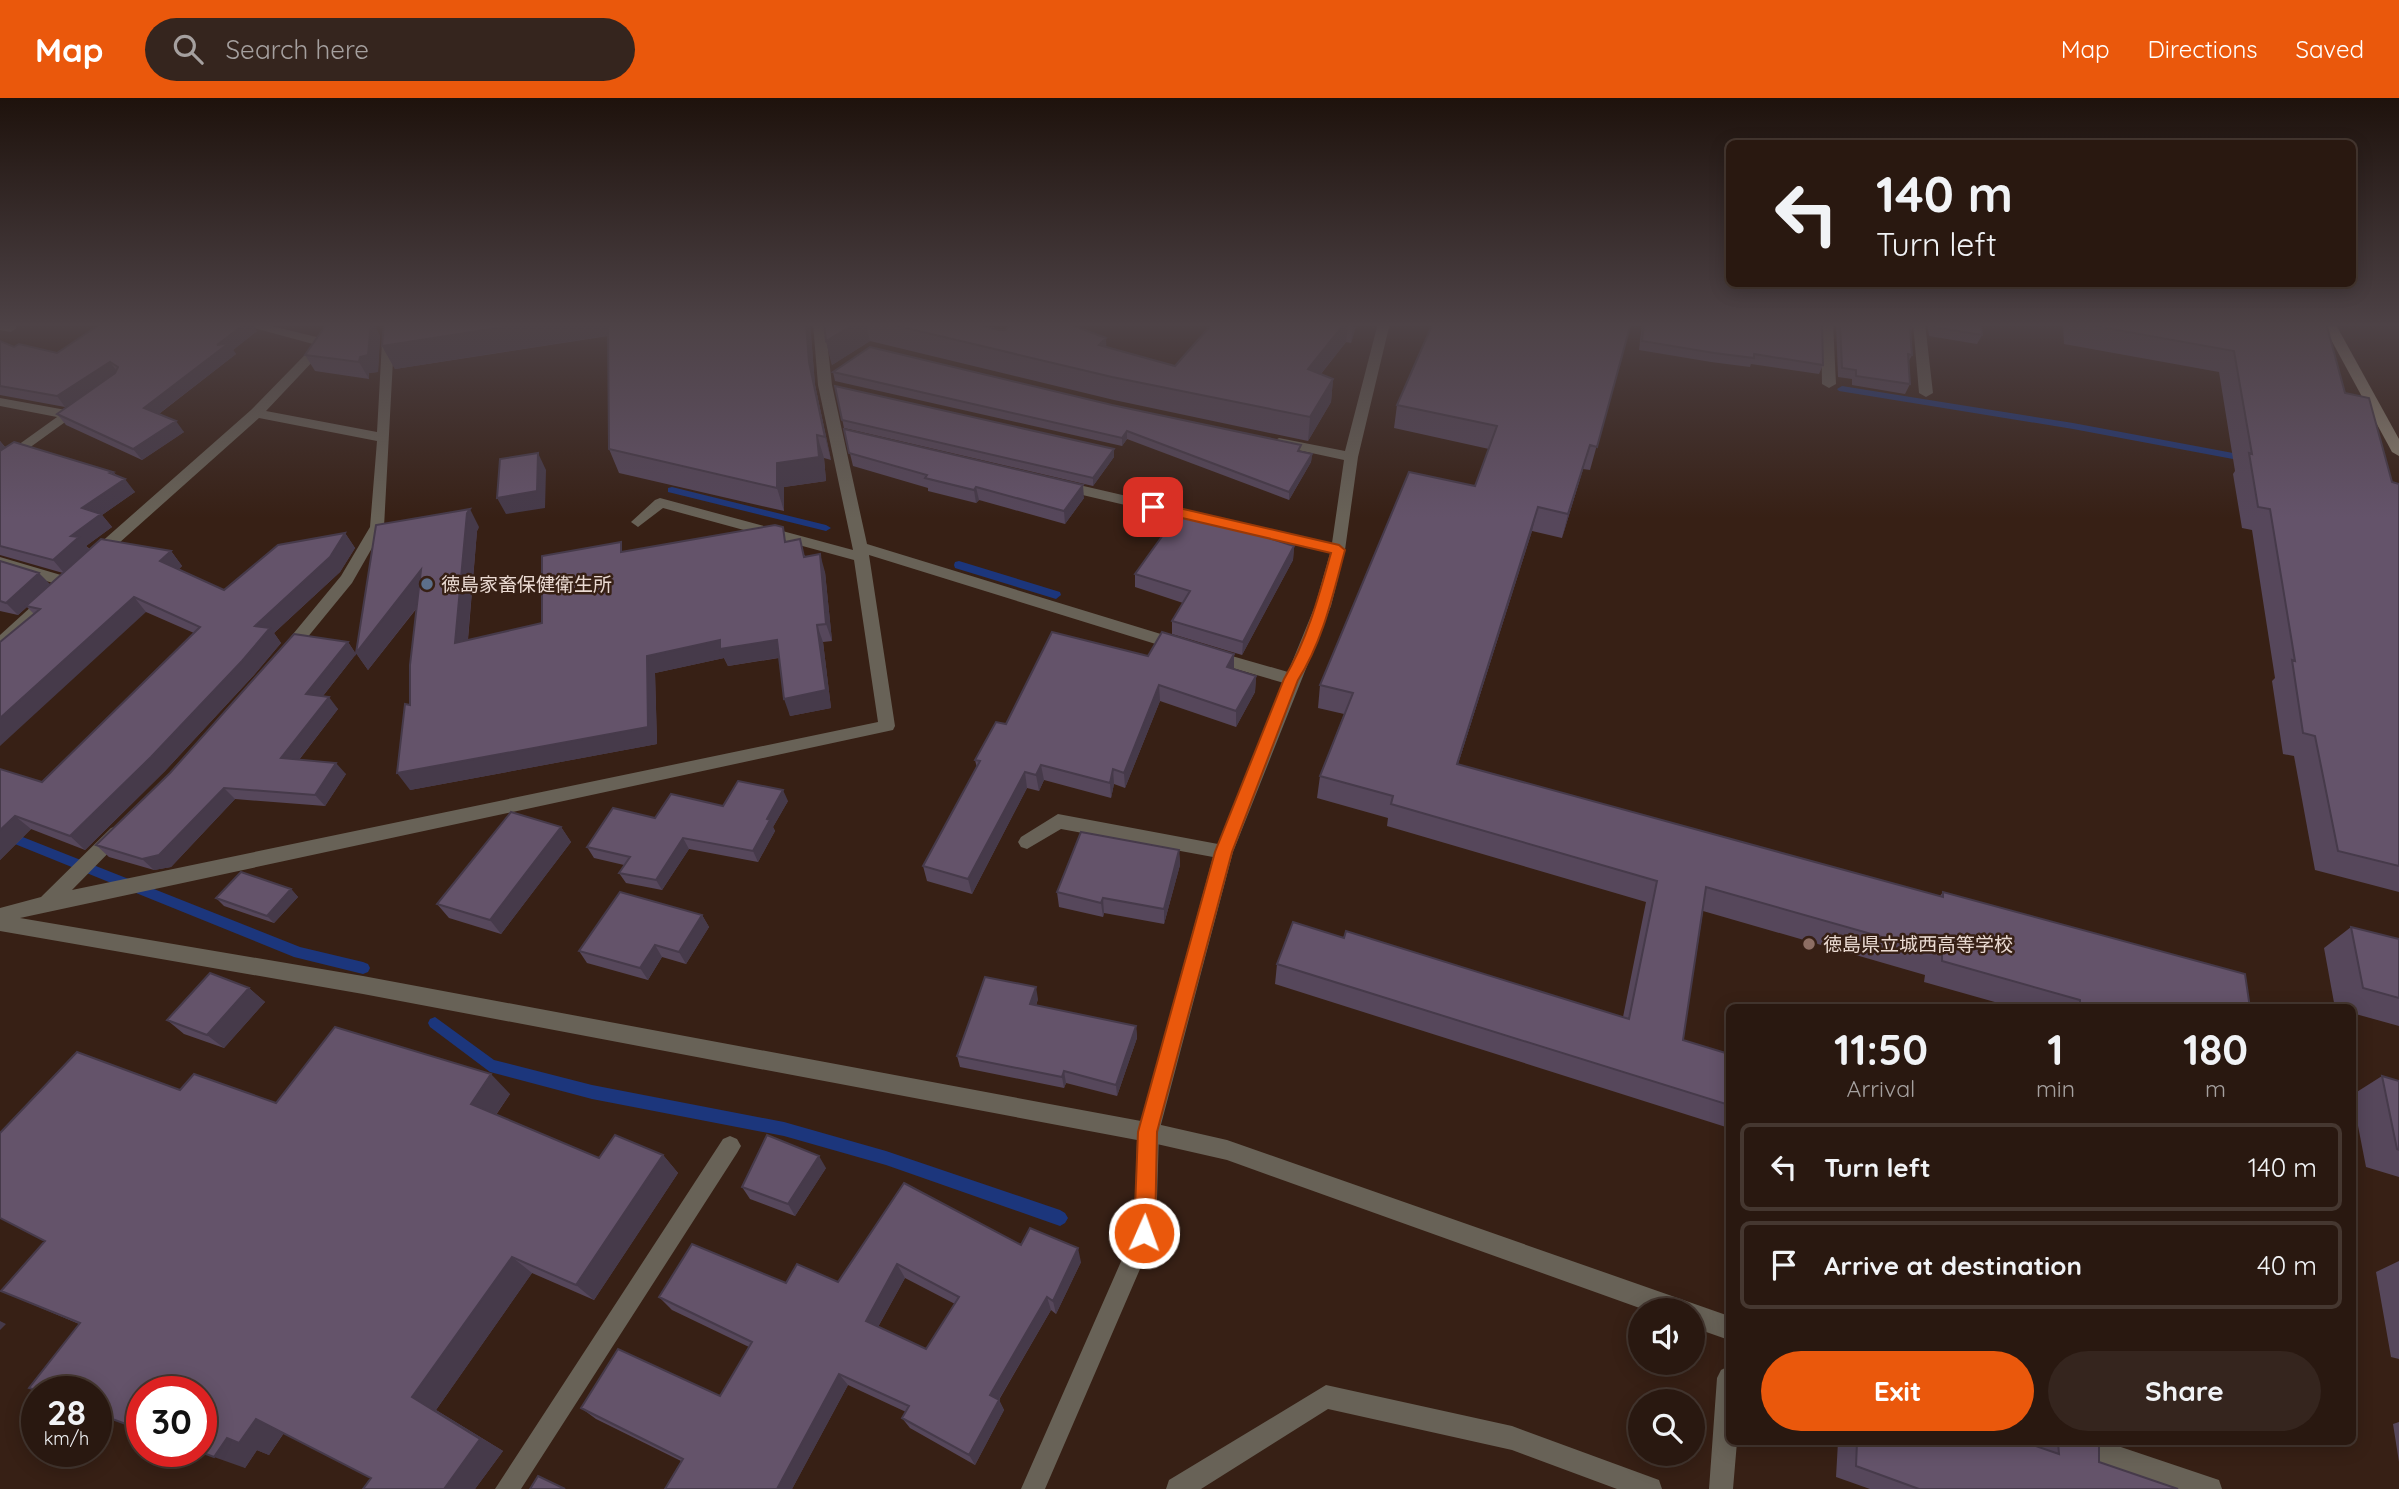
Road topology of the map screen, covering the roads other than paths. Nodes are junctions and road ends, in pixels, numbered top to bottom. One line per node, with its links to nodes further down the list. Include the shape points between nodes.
1 (281, 388): 10 (street)
2 (386, 388): 12 (street)
3 (833, 388): 20 (street)
4 (1368, 388): 15 (street)
5 (1925, 388): 7 (street)
6 (2364, 388): 14 (main road)
7 (1926, 393)
8 (88, 401): 11 (street)
9 (0, 402): 11 (street)
10 (256, 414): 12 (street); 22 (street)
11 (69, 415): 16 (street)
12 (384, 438): 24 (street, via 377,527 347,579)
13 (1259, 438): 15 (street)
14 (2399, 452)
15 (1351, 457): 19 (street)
16 (0, 465)
17 (1053, 484): 19 (street)
18 (638, 522): 20 (street, via 660,503)
19 (1339, 550): 25 (street, via 1303,661)
20 (860, 552): 25 (street); 29 (street, via 887,726)
21 (0, 562): 22 (street)
22 (76, 573): 23 (street)
23 (0, 644)
24 (279, 660)
25 (1291, 679): 28 (street)
26 (126, 825): 29 (street)
27 (1027, 842): 28 (street, via 1058,821)
28 (1224, 852): 32 (street)
29 (47, 903): 30 (street)
30 (0, 916)
31 (0, 923): 32 (street)
32 (1148, 1132): 34 (street, via 1227,1150); 40 (street, via 1144,1233)
33 (730, 1146): 39 (street)
34 (1644, 1298)
35 (1705, 1320): 36 (street)
36 (1726, 1327)
37 (1726, 1420): 43 (street)
38 (2079, 1445): 44 (street)
39 (507, 1489)
40 (1033, 1489)
41 (1178, 1489): 42 (street, via 1326,1397 1512,1438)
42 (1650, 1489)
43 (1721, 1489)
44 (2210, 1489)

